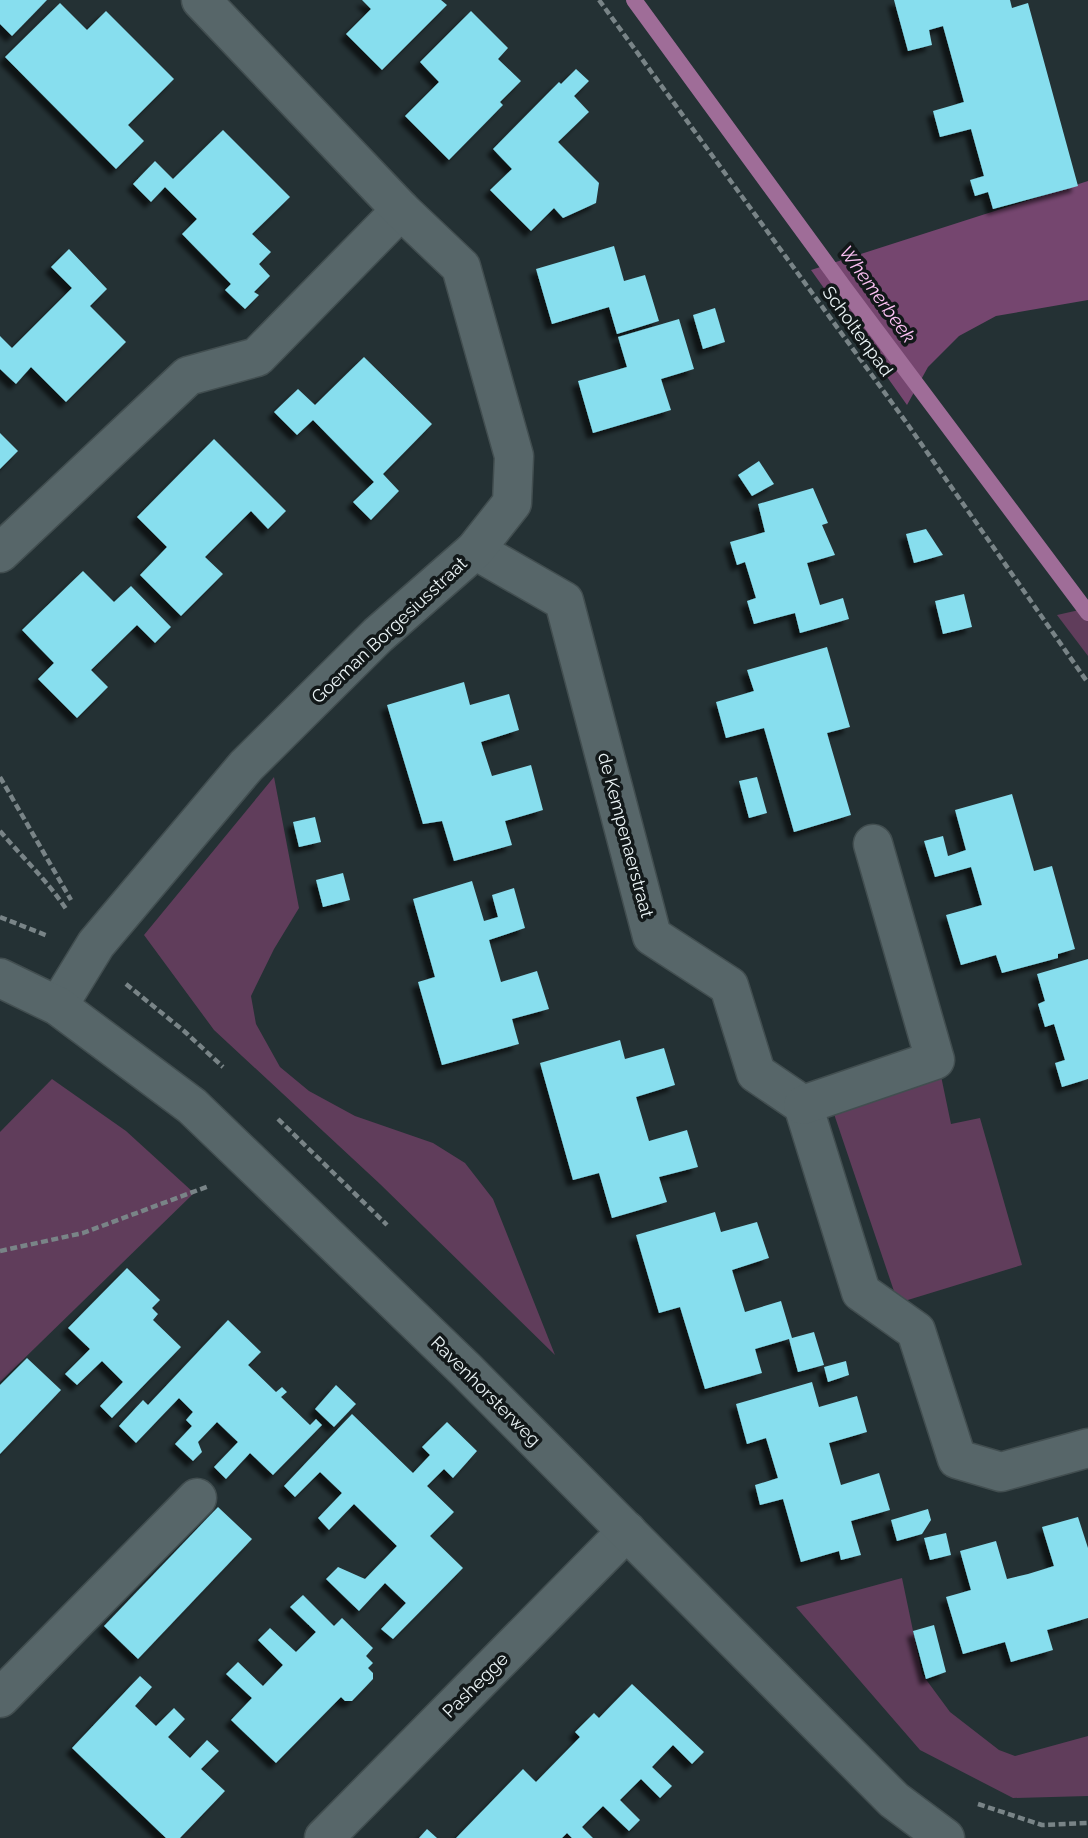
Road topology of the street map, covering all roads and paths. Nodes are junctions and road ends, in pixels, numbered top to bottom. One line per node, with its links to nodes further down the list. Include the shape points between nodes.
1 (201, 0): 3 (street, Goeman Borgesiusstraat)
2 (599, 0): 6 (path, Scholtenpad, via 906,422)
3 (401, 210): 4 (street, Goeman Borgesiusstraat, via 461,267 514,456 512,503); 5 (street, via 257,357 188,376)
4 (475, 550): 10 (street, Goeman Borgesiusstraat, via 378,635 246,766); 13 (street, de Kempenaerstraat, via 564,601 652,936 729,986 756,1073)
5 (0, 553)
6 (1088, 683)
7 (0, 777): 10 (path)
8 (0, 831): 10 (path, via 49,883)
9 (873, 844): 13 (street, via 935,1060)
10 (96, 944): 12 (street, Goeman Borgesiusstraat)
11 (0, 978): 12 (street, Ravenhorsterweg)
12 (58, 1006): 14 (street, Ravenhorsterweg, via 191,1106)
13 (803, 1105): 16 (street, via 861,1292 916,1331 957,1459 1001,1472)
14 (256, 1169): 15 (path, via 83,1233); 18 (street, Ravenhorsterweg)
15 (0, 1251)
16 (1088, 1448)
17 (197, 1498): 19 (street)
18 (627, 1531): 20 (street, Pashegge); 21 (street, Ravenhorsterweg, via 894,1800)
19 (0, 1698)
20 (324, 1838)
21 (945, 1838)

